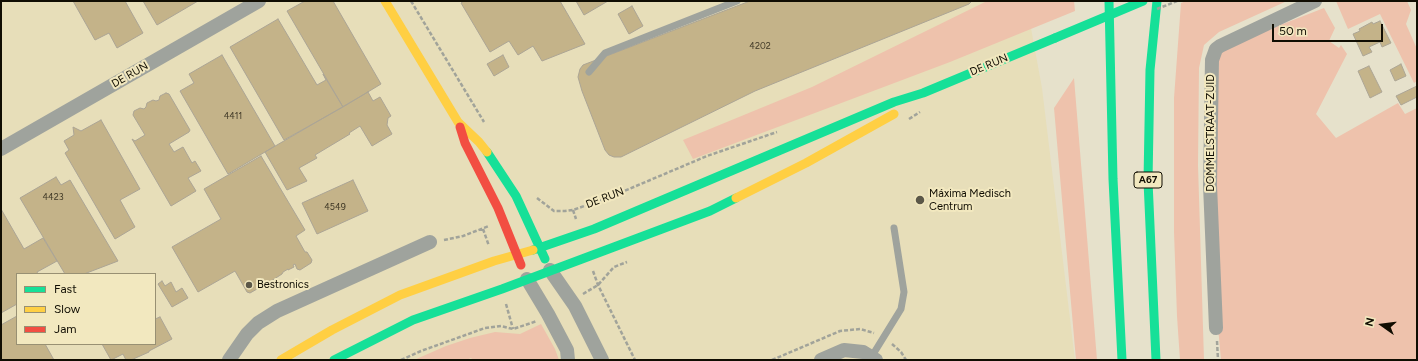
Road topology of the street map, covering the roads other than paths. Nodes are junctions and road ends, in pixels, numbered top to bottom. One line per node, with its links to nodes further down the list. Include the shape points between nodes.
1 (259, 1): 11 (street, DE RUN)
2 (737, 1): 8 (lane, via 605,53)
3 (1109, 1): 26 (main road, via 1113,179)
4 (1143, 1): 9 (main road, DE RUN, bridge)
5 (1157, 1): 27 (main road, A67, via 1150,70 1148,181)
6 (1315, 1): 18 (street, DOMMELSTRAAT-ZUID, via 1220,46 1212,60 1210,185)
7 (389, 2): 10 (main road)
8 (589, 72)
9 (923, 93): 14 (main road, DE RUN, via 894,102 594,229); 16 (main road, DE RUN, via 891,116 806,163 710,211)
10 (458, 122): 14 (main road, via 479,142 516,196); 15 (main road, via 465,143 498,208)
11 (1, 149)
12 (894, 228): 20 (lane, via 904,292 900,310)
13 (430, 242): 21 (street, via 277,311 258,323 247,334)
14 (540, 248): 15 (main road, DE RUN); 16 (main road)
15 (517, 254): 17 (main road); 22 (main road, DE RUN, via 400,295)
16 (550, 270): 17 (main road, DE RUN); 24 (street, via 575,306)
17 (527, 279): 19 (street); 23 (main road, DE RUN, via 413,320)
18 (1216, 328)
19 (569, 357)
20 (874, 358): 25 (street, via 863,352 844,350)
21 (229, 360)
22 (281, 360)
23 (334, 360)
24 (602, 360)
25 (821, 360)
26 (1122, 360)
27 (1156, 360)

